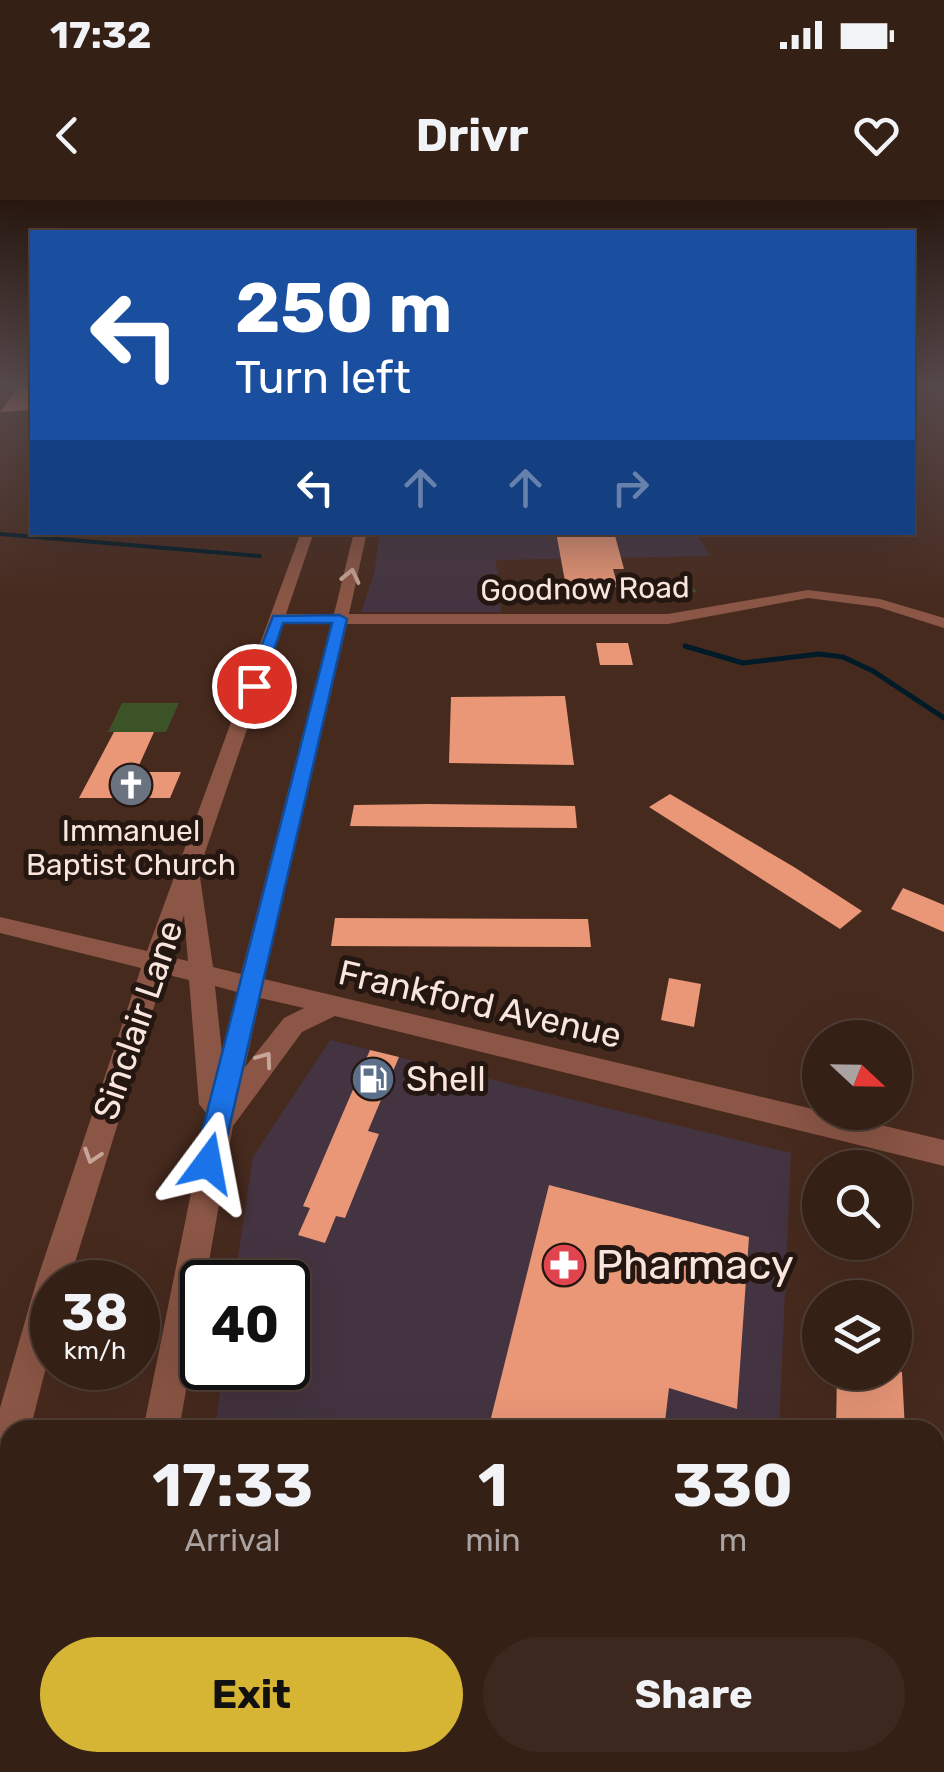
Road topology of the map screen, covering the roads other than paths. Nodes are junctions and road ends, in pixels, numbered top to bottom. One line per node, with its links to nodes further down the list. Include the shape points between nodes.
1 (307, 535): 3 (street, Sinclair Lane)
2 (360, 535): 4 (street, one-way to 2)
3 (278, 619): 4 (street, Goodnow Road); 6 (street, Sinclair Lane)
4 (340, 619): 5 (street, Goodnow Road, via 668,619 808,594 880,603); 10 (street)
5 (944, 623)
6 (191, 865): 8 (street, Sinclair Lane); 9 (street)
7 (0, 925): 8 (street, Frankford Avenue)
8 (155, 964): 9 (street, Frankford Avenue); 14 (street, Sinclair Lane, one-way to 14)
9 (201, 976): 10 (street, Frankford Avenue); 12 (street)
10 (249, 987): 11 (street, Frankford Avenue); 12 (street)
11 (330, 1007): 12 (street, one-way to 11, via 293,1025); 13 (street, Frankford Avenue)
12 (215, 1129): 17 (street)
13 (944, 1153)
14 (59, 1260)
15 (30, 1366): 16 (street, Sinclair Lane)
16 (15, 1420)
17 (163, 1420)

